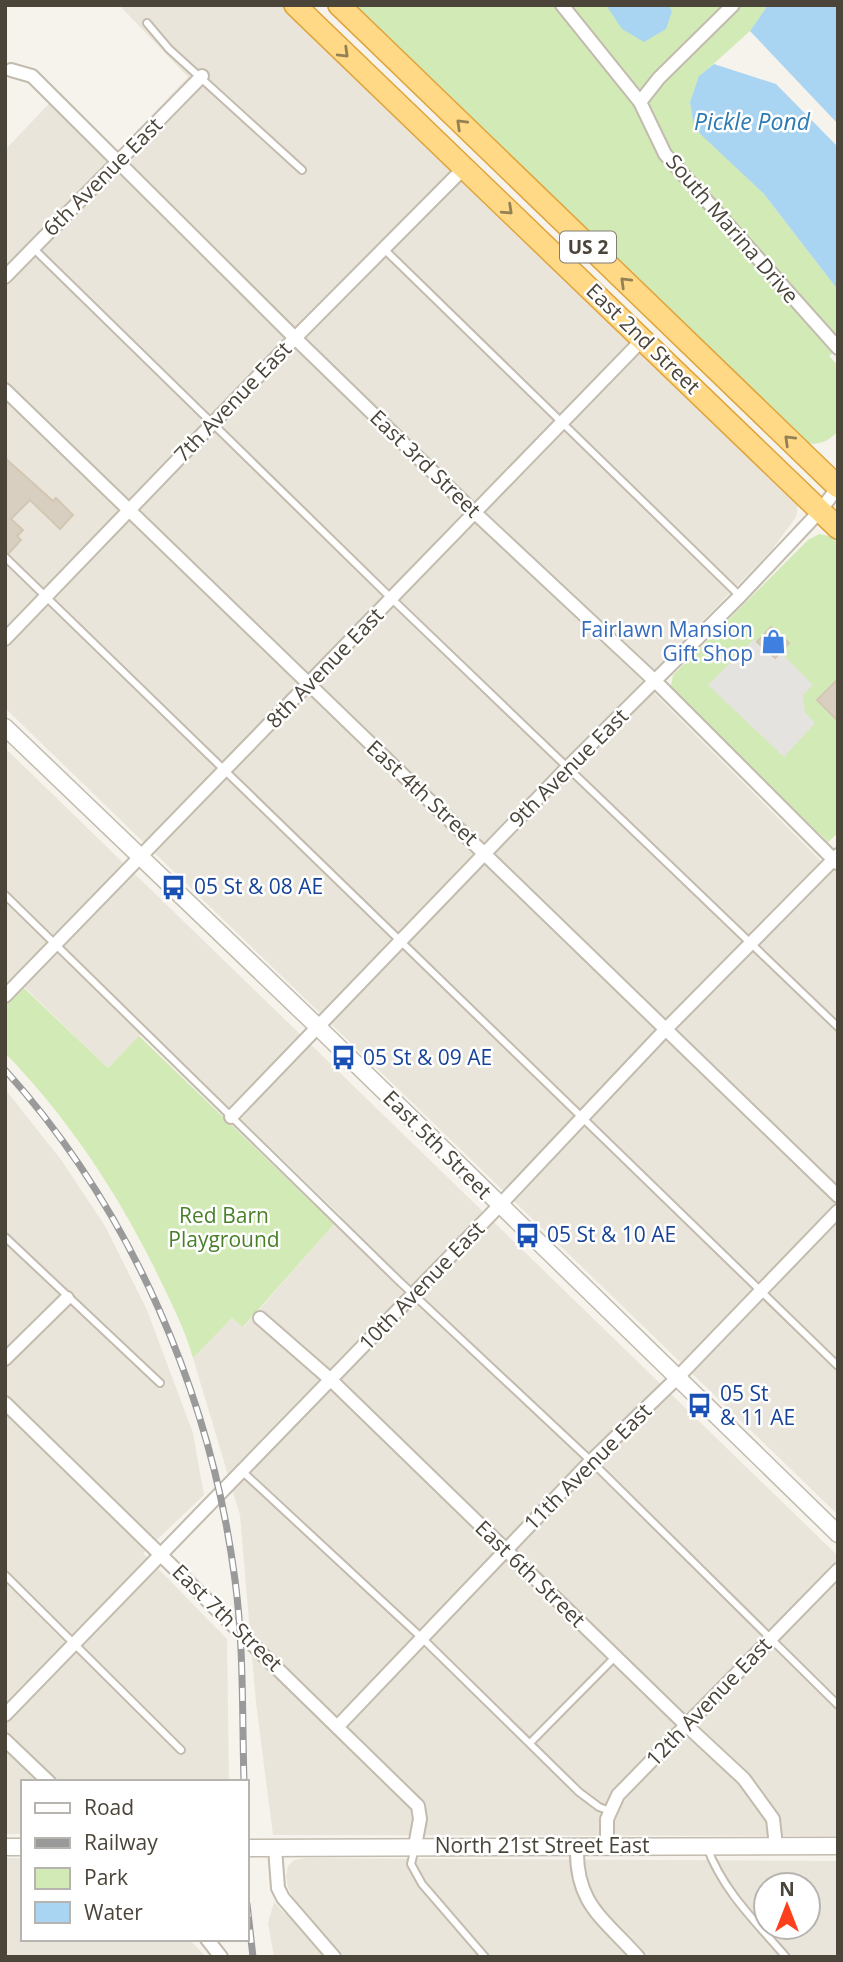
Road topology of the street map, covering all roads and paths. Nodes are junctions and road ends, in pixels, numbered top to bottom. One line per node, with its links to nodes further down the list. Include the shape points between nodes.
1 (295, 5): 10 (highway, East 2nd Street / US 2, one-way to 10)
2 (339, 5): 21 (highway, East 2nd Street / US 2, one-way to 2)
3 (562, 5): 8 (street, South Marina Drive)
4 (733, 5): 8 (street)
5 (147, 23): 7 (lane)
6 (11, 70): 9 (street, East 3rd Street, via 32,76)
7 (202, 76): 9 (street, 6th Avenue East); 11 (lane)
8 (640, 102): 17 (street, South Marina Drive, via 665,154)
9 (118, 162): 12 (street, 6th Avenue East); 15 (street, East 3rd Street)
10 (463, 169): 13 (street, 7th Avenue East); 16 (highway, East 2nd Street / US 2, one-way to 16)
11 (302, 170)
12 (33, 248): 14 (street, 6th Avenue East); 20 (lane)
13 (384, 249): 15 (street, 7th Avenue East); 19 (lane)
14 (5, 277)
15 (295, 338): 20 (street, 7th Avenue East); 23 (street, East 3rd Street)
16 (643, 338): 19 (street, 8th Avenue East); 24 (highway, East 2nd Street / US 2)
17 (838, 348)
18 (5, 390): 22 (street, East 4th Street)
19 (562, 421): 23 (street, 8th Avenue East); 28 (lane)
20 (213, 422): 22 (street, 7th Avenue East); 29 (lane)
21 (838, 487): 24 (street)
22 (129, 510): 27 (street, 7th Avenue East); 32 (street, East 4th Street)
23 (473, 511): 29 (street, 8th Avenue East); 31 (street, East 3rd Street)
24 (820, 511): 25 (highway, East 2nd Street / US 2); 28 (street, 9th Avenue East)
25 (838, 528)
26 (5, 557): 27 (lane)
27 (46, 596): 30 (street, 7th Avenue East); 35 (lane)
28 (740, 596): 31 (street, 9th Avenue East)
29 (392, 599): 32 (street, 8th Avenue East); 34 (lane)
30 (5, 639)
31 (656, 682): 34 (street, 9th Avenue East); 38 (street, East 3rd Street)
32 (308, 685): 35 (street, 8th Avenue East); 36 (street, East 4th Street)
33 (5, 727): 37 (street, East 5th Street)
34 (567, 768): 36 (street, 9th Avenue East); 41 (lane)
35 (226, 771): 37 (street, 8th Avenue East); 40 (lane)
36 (485, 853): 40 (street, 9th Avenue East); 46 (street, East 4th Street)
37 (141, 859): 42 (street, 8th Avenue East); 44 (street, East 5th Street)
38 (836, 859): 41 (street, 10th Avenue East)
39 (5, 895): 42 (lane)
40 (399, 941): 44 (street, 9th Avenue East); 48 (lane)
41 (750, 943): 45 (lane); 46 (street, 10th Avenue East)
42 (57, 946): 43 (street, 8th Avenue East); 47 (lane)
43 (5, 996)
44 (317, 1026): 47 (street, 9th Avenue East); 50 (street, East 5th Street)
45 (838, 1027)
46 (664, 1030): 48 (street, 10th Avenue East); 49 (street, East 4th Street)
47 (231, 1117): 54 (lane)
48 (581, 1119): 50 (street, 10th Avenue East); 53 (lane)
49 (838, 1196)
50 (499, 1206): 54 (street, 10th Avenue East); 59 (street, East 5th Street)
51 (838, 1211): 53 (street, 11th Avenue East)
52 (5, 1237): 55 (lane)
53 (760, 1292): 58 (lane); 59 (street, 11th Avenue East)
54 (413, 1293): 60 (street, 10th Avenue East); 63 (lane)
55 (67, 1298): 57 (street); 61 (lane)
56 (260, 1318): 60 (street, East 6th Street)
57 (5, 1359)
58 (838, 1366)
59 (677, 1378): 63 (street, 11th Avenue East); 65 (street, East 5th Street)
60 (331, 1380): 64 (street, 10th Avenue East); 66 (street, East 6th Street)
61 (160, 1383)
62 (5, 1403): 67 (street, East 7th Street)
63 (591, 1461): 66 (street, 11th Avenue East); 71 (lane)
64 (243, 1472): 67 (street, 10th Avenue East); 70 (lane)
65 (838, 1534)
66 (506, 1551): 70 (street, 11th Avenue East); 73 (street, East 6th Street)
67 (160, 1553): 72 (street, 10th Avenue East); 76 (street, East 7th Street)
68 (838, 1570): 71 (street, 12th Avenue East)
69 (5, 1575): 72 (lane)
70 (423, 1639): 76 (street, 11th Avenue East); 79 (lane)
71 (769, 1640): 74 (lane); 77 (street, 12th Avenue East)
72 (75, 1644): 75 (street, 10th Avenue East); 80 (lane)
73 (616, 1656): 77 (street, East 6th Street); 79 (lane)
74 (838, 1705)
75 (5, 1715)
76 (339, 1726): 83 (street, East 7th Street, via 418,1806 421,1819)
77 (687, 1726): 82 (street, 12th Avenue East, via 618,1795); 87 (street, East 6th Street, via 744,1779 773,1819)
78 (5, 1740): 81 (street)
79 (530, 1743): 82 (lane, via 579,1792)
80 (181, 1749)
81 (48, 1780)
82 (610, 1811): 85 (street)
83 (415, 1846): 84 (street, North 21st Street East); 90 (street, North 21st Street East); 95 (lane, via 411,1864 422,1884)
84 (577, 1846): 85 (street, North 21st Street East); 92 (street, via 582,1891)
85 (607, 1846): 86 (street, North 21st Street East)
86 (706, 1846): 87 (street, North 21st Street East); 96 (lane, via 715,1871 732,1895)
87 (776, 1846): 88 (street, North 21st Street East)
88 (838, 1846)
89 (248, 1848): 90 (street, North 21st Street East)
90 (275, 1848): 94 (street, via 283,1898)
91 (209, 1941): 93 (street)
92 (635, 1956)
93 (221, 1957)
94 (334, 1957)
95 (485, 1957)
96 (786, 1957)

